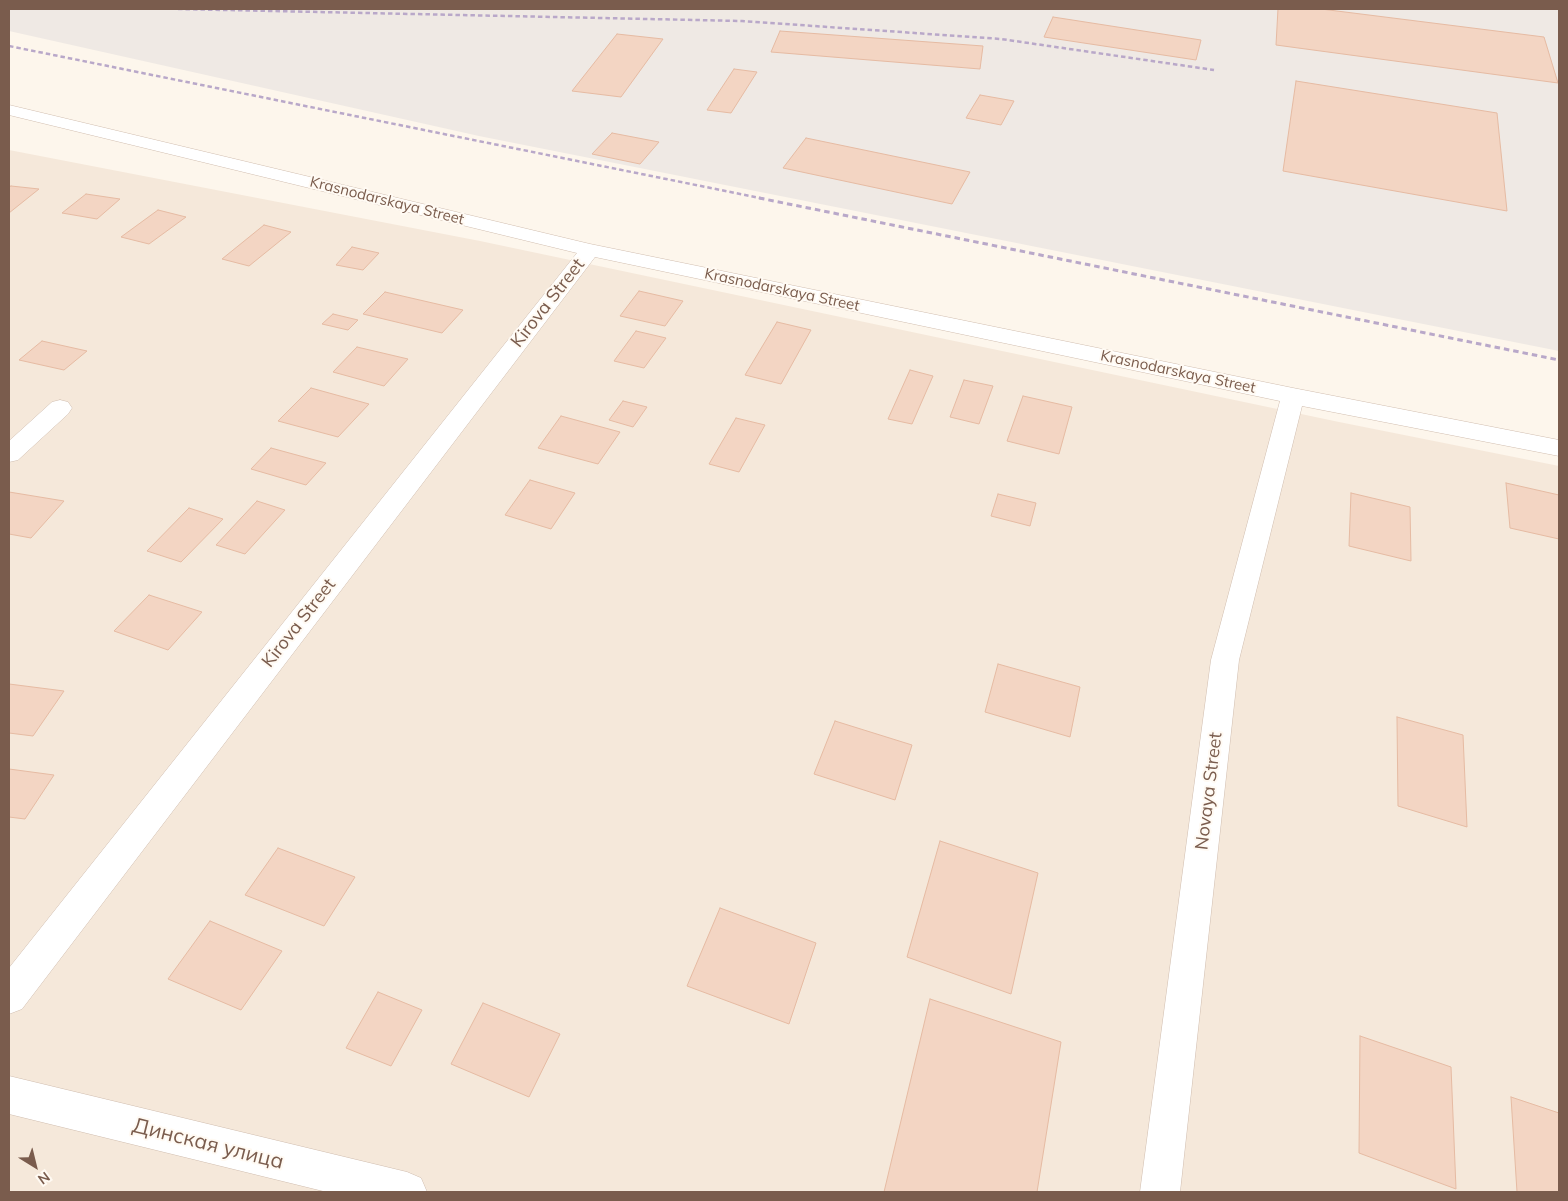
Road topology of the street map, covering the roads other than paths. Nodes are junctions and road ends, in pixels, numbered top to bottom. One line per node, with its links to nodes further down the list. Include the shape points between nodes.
1 (9, 110): 2 (street, Krasnodarskaya Street)
2 (590, 250): 3 (street, Krasnodarskaya Street); 7 (street, Kirova Street)
3 (1293, 396): 5 (street, Krasnodarskaya Street); 10 (street, Novaya Street, via 1225,660)
4 (60, 408): 6 (street)
5 (1559, 448)
6 (9, 454)
7 (9, 996)
8 (9, 1095): 9 (street, Динская улица)
9 (406, 1192)
10 (1160, 1192)

